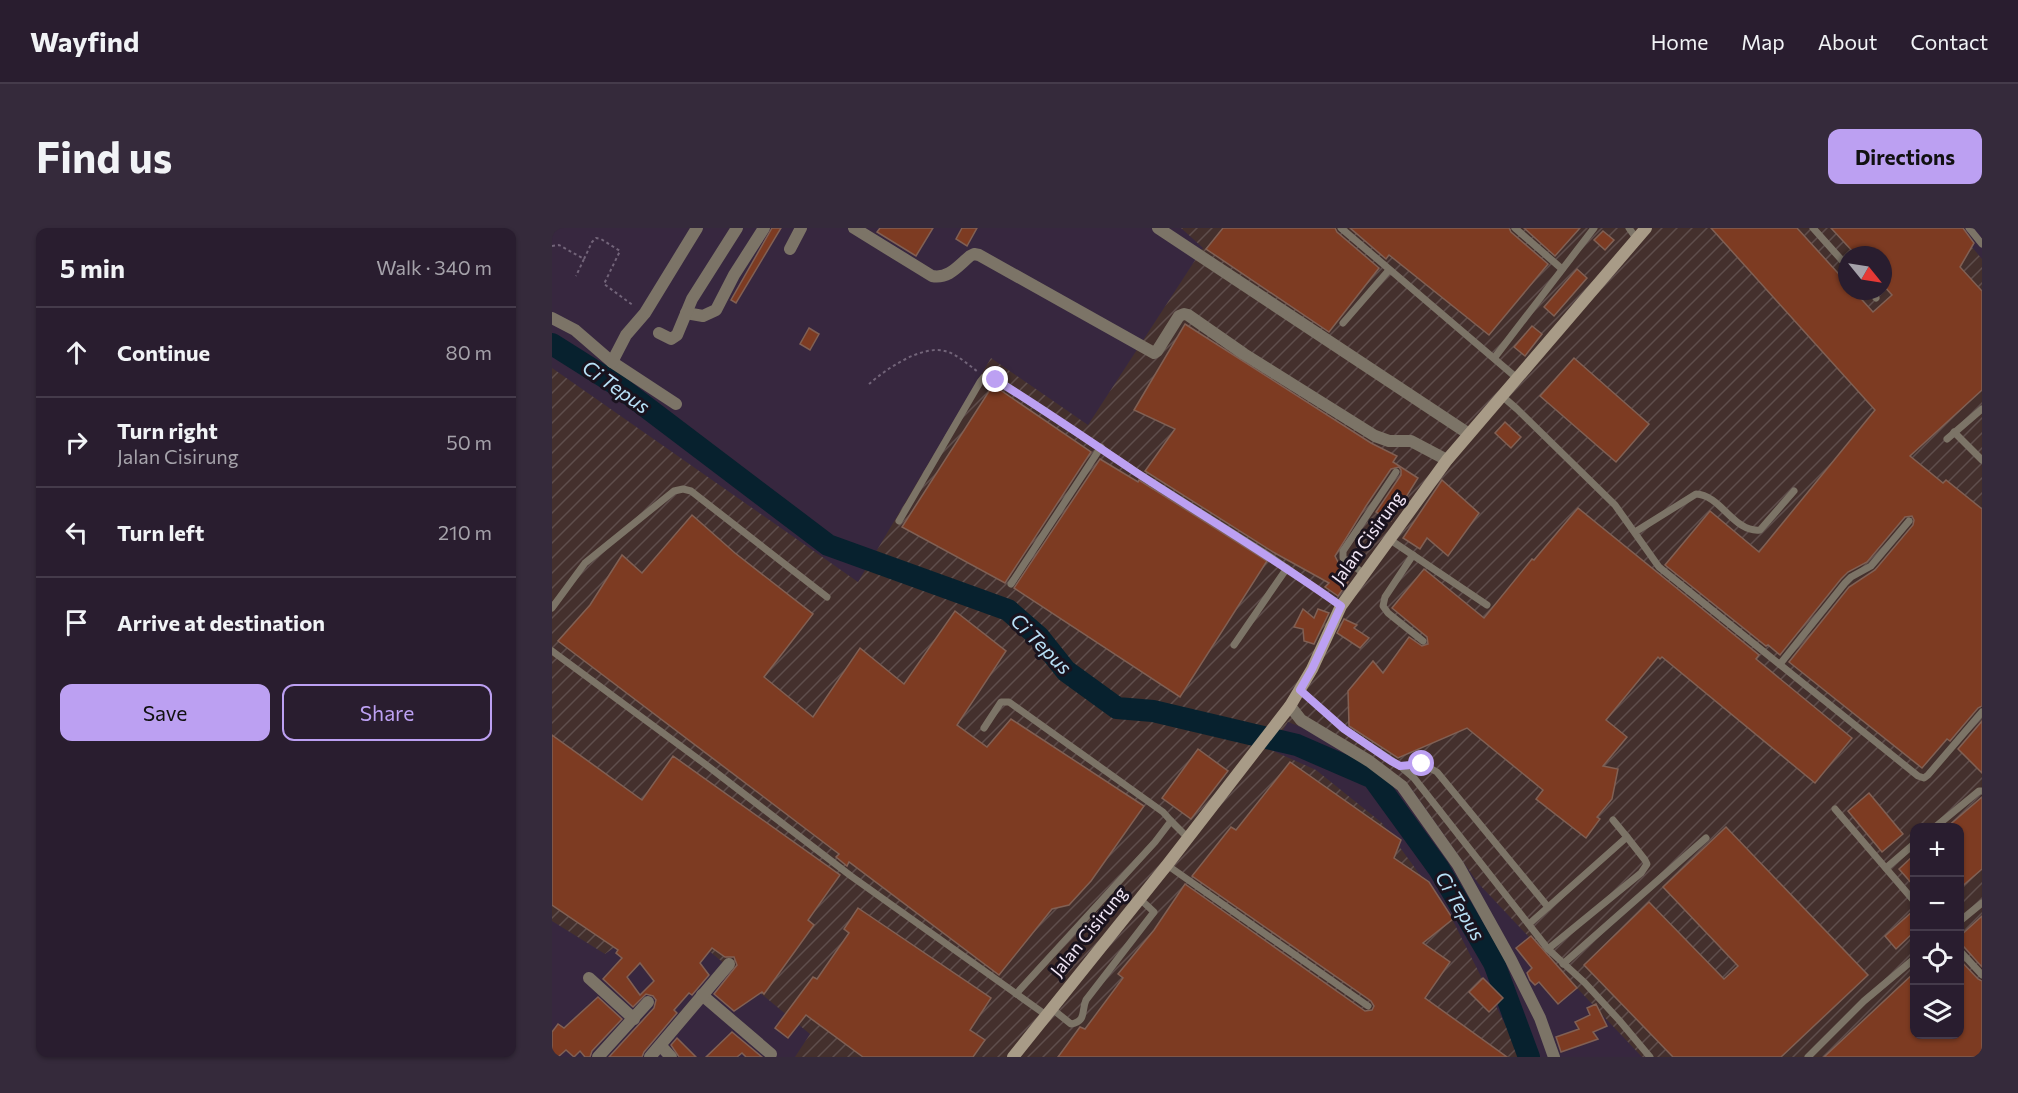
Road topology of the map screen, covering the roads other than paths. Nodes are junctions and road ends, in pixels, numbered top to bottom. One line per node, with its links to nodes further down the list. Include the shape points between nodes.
1 (697, 228): 24 (street, via 645,313 626,334)
2 (737, 228): 19 (street)
3 (764, 228): 19 (street, via 716,310 703,316)
4 (801, 228): 15 (street)
5 (854, 228): 33 (street, via 932,276 945,276 970,256 979,255 1154,353 1179,316 1188,315 1371,434 1389,441 1411,441)
6 (1158, 228): 30 (street)
7 (1341, 228): 18 (lane)
8 (1515, 228): 17 (lane)
9 (1594, 228): 17 (lane)
10 (1646, 228): 13 (main road, Jalan Cisirung)
11 (1813, 228): 16 (lane)
12 (1969, 228): 14 (lane)
13 (1633, 233): 25 (main road, Jalan Cisirung)
14 (1982, 244)
15 (790, 249)
16 (1838, 256)
17 (1562, 269): 23 (lane)
18 (1389, 270): 21 (lane); 23 (lane)
19 (686, 313): 22 (street, via 675,338)
20 (552, 318): 24 (street, via 575,330)
21 (1343, 323)
22 (659, 333)
23 (1495, 357): 25 (lane)
24 (612, 362): 27 (street)
25 (1518, 379): 26 (main road, Jalan Cisirung)
26 (1502, 396): 30 (main road, Jalan Cisirung); 39 (lane, via 1615,505)
27 (676, 404)
28 (1982, 408): 29 (lane)
29 (1954, 432): 31 (lane); 34 (lane)
30 (1469, 434): 33 (main road, Jalan Cisirung)
31 (1947, 439)
32 (1101, 447): 38 (lane, via 984,376); 42 (lane); 44 (lane)
33 (1447, 460): 40 (main road, Jalan Cisirung)
34 (1982, 460)
35 (1396, 471): 43 (lane, via 1343,551 1343,558)
36 (1794, 491): 39 (lane, via 1760,530 1745,527 1705,494 1696,494)
37 (1909, 520): 52 (lane, via 1871,566 1845,584)
38 (898, 521)
39 (1635, 532): 52 (lane, via 1659,567)
40 (1389, 539): 41 (lane); 43 (main road, Jalan Cisirung)
41 (1413, 555): 46 (lane); 49 (lane, via 1383,606)
42 (1287, 568): 47 (lane); 50 (lane)
43 (1363, 573): 47 (main road, Jalan Cisirung)
44 (1011, 584)
45 (827, 597): 48 (lane, via 691,491 683,489 674,491 585,563)
46 (1487, 605)
47 (1341, 606): 53 (main road, Jalan Cisirung)
48 (552, 608)
49 (1423, 641)
50 (1234, 645)
51 (552, 651): 82 (lane, via 851,876)
52 (1780, 664): 55 (lane, via 1921,778 1928,775)
53 (1300, 690): 54 (main road, Jalan Cisirung); 57 (lane, via 1344,729)
54 (1290, 706): 63 (main road, Jalan Cisirung); 94 (street, via 1301,720 1402,786 1480,903 1540,1018)
55 (1982, 712)
56 (984, 728): 61 (lane, via 1001,702 1009,702)
57 (1400, 766): 72 (lane, via 1422,764 1437,771); 74 (lane, via 1429,795)
58 (1982, 791): 62 (lane)
59 (1835, 809): 68 (lane)
60 (1613, 820): 64 (lane)
61 (1171, 821): 63 (lane); 82 (lane)
62 (1941, 823)
63 (1187, 837): 67 (main road, Jalan Cisirung)
64 (1627, 837): 72 (lane); 75 (lane, via 1646,860 1641,873)
65 (1706, 838): 79 (lane)
66 (1910, 847): 68 (lane)
67 (1167, 865): 70 (main road, Jalan Cisirung); 85 (lane)
68 (1886, 868): 69 (lane)
69 (1910, 896)
70 (1140, 899): 86 (main road, Jalan Cisirung); 86 (lane, via 1154,912 1086,1000 1083,1018 1071,1024)
71 (1982, 903): 73 (lane)
72 (1548, 907): 74 (lane)
73 (1964, 917)
74 (1529, 924): 75 (lane)
75 (1548, 949): 79 (lane)
76 (1964, 956): 80 (lane)
77 (1910, 962): 96 (lane)
78 (729, 964): 83 (street)
79 (1563, 964): 95 (lane, via 1599,998)
80 (1982, 975)
81 (589, 978): 87 (street)
82 (1016, 994): 86 (lane)
83 (702, 995): 88 (street); 89 (street)
84 (648, 1002): 87 (street)
85 (1368, 1006)
86 (1048, 1012): 93 (main road, Jalan Cisirung)
87 (634, 1019): 90 (street)
88 (661, 1046): 91 (street); 92 (street)
89 (771, 1054)
90 (598, 1057)
91 (650, 1057)
92 (671, 1057)
93 (1013, 1057)
94 (1554, 1057)
95 (1650, 1057)
96 (1808, 1057)

